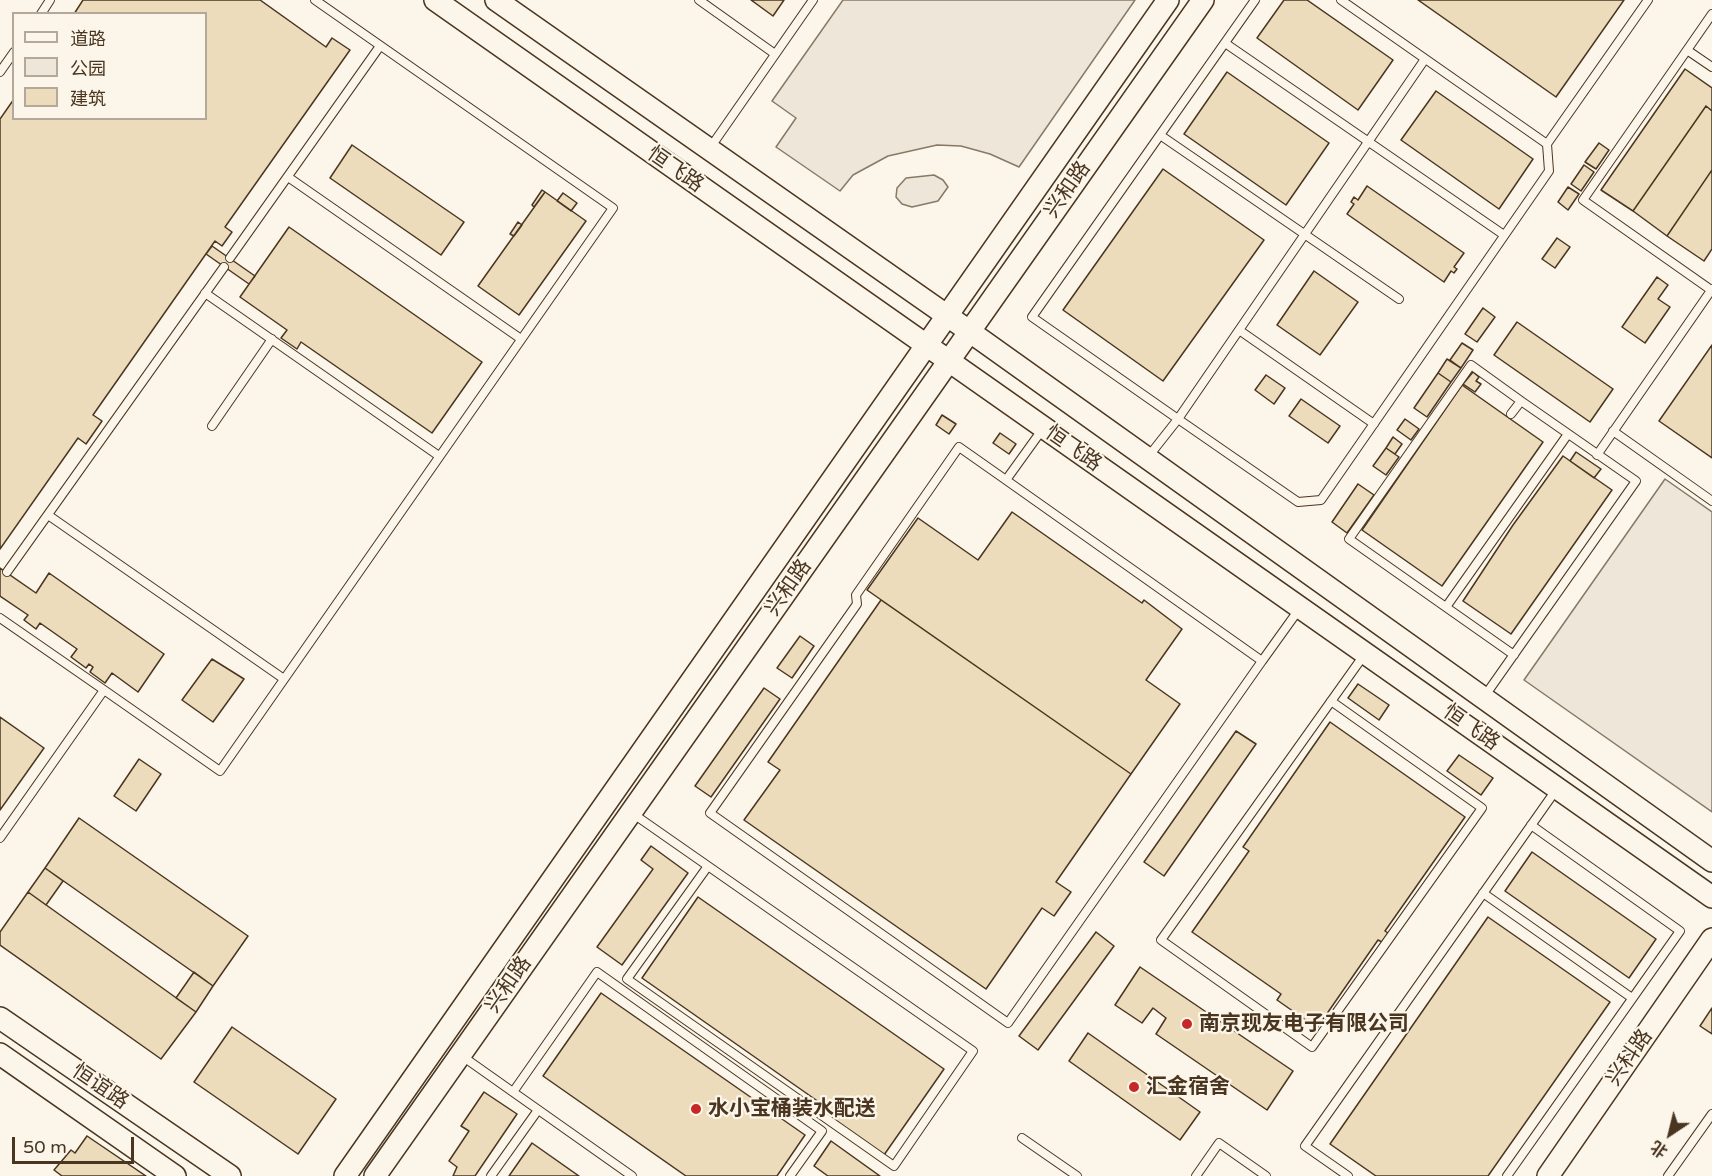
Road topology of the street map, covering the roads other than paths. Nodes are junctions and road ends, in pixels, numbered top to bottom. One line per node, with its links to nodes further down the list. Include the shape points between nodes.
1 (315, 0): 13 (lane)
2 (435, 0): 37 (main road, 恒飞路)
3 (496, 0): 23 (main road, 恒飞路)
4 (699, 0): 15 (lane)
5 (813, 0): 15 (lane)
6 (1168, 0): 32 (main road, 兴和路)
7 (1203, 0): 34 (main road, 兴和路)
8 (1255, 0): 12 (lane)
9 (1341, 0): 17 (lane)
10 (1648, 0): 22 (lane)
11 (1712, 14): 14 (lane)
12 (1225, 43): 20 (lane); 21 (lane)
13 (380, 46): 24 (lane); 36 (lane, via 613,208)
14 (1688, 50): 18 (lane); 29 (lane, via 1583,200)
15 (775, 54): 23 (lane)
16 (12, 55): 19 (lane)
17 (1425, 59): 21 (lane); 22 (lane)
18 (1712, 67)
19 (0, 72)
20 (1160, 135): 25 (lane); 41 (lane, via 1032,317)
21 (1368, 142): 25 (lane); 26 (lane)
22 (1547, 144): 26 (lane, via 1549,171)
23 (709, 149): 32 (main road, 恒飞路)
24 (288, 177): 27 (lane); 36 (lane)
25 (1305, 234): 31 (lane); 33 (lane)
26 (1504, 235): 42 (lane)
27 (230, 258)
28 (224, 267): 30 (lane)
29 (1712, 290): 45 (lane)
30 (205, 293): 35 (lane); 52 (lane)
31 (1399, 299)
32 (948, 316): 34 (main road, 恒飞路); 37 (main road, 兴和路)
33 (1239, 330): 41 (lane); 42 (lane)
34 (969, 331): 38 (main road, 兴和路); 49 (main road, 恒飞路)
35 (272, 339): 43 (lane); 48 (lane)
36 (521, 339): 48 (lane)
37 (926, 347): 38 (main road, 恒飞路); 83 (main road, 兴和路)
38 (948, 362): 44 (main road, 恒飞路); 65 (main road, 兴和路)
39 (1521, 400): 40 (lane); 46 (lane); 54 (lane, via 1471,365 1349,539)
40 (1511, 414)
41 (1178, 418): 42 (lane, via 1298,502 1321,500); 49 (lane)
42 (1374, 424)
43 (212, 426)
44 (1042, 428): 50 (lane); 55 (main road, 恒飞路)
45 (1614, 431): 47 (lane); 51 (lane)
46 (1568, 434): 47 (lane); 54 (lane)
47 (1598, 455): 58 (lane, via 1636,482)
48 (439, 456): 60 (lane)
49 (1147, 458): 62 (main road, 恒飞路)
50 (1006, 480): 59 (lane); 59 (lane, via 959,447 856,595 856,604 710,813 1008,1023)
51 (1712, 501)
52 (48, 514): 53 (lane); 60 (lane)
53 (7, 572)
54 (1446, 607): 58 (lane)
55 (1300, 608): 57 (main road, 恒飞路); 59 (lane)
56 (0, 618): 61 (lane)
57 (1365, 654): 63 (lane); 64 (main road, 恒飞路)
58 (1514, 654): 62 (lane)
59 (1262, 661)
60 (284, 679): 61 (lane, via 220,771)
61 (104, 690): 67 (lane)
62 (1484, 698): 68 (main road, 恒飞路)
63 (1331, 701): 63 (lane, via 1161,940 1312,1047 1482,808)
64 (1557, 788): 66 (lane); 71 (main road, 恒飞路)
65 (631, 812): 69 (lane); 76 (main road, 兴和路)
66 (1531, 825): 70 (lane); 73 (lane, via 1680,931)
67 (0, 838)
68 (1712, 861)
69 (708, 866): 69 (lane, via 973,1051 894,1166 627,979)
70 (1483, 893): 73 (lane); 91 (lane, via 1305,1146)
71 (1712, 897)
72 (1712, 939): 93 (main road, 兴科路)
73 (1632, 998): 92 (lane)
74 (0, 1018): 82 (main road, 恒谊路)
75 (0, 1054): 81 (main road, 恒谊路)
76 (460, 1055): 77 (lane); 84 (main road, 兴和路)
77 (513, 1092): 78 (lane); 87 (lane, via 597,972 822,1131)
78 (538, 1110): 85 (lane); 86 (lane)
79 (1712, 1113): 94 (lane)
80 (1022, 1138): 88 (lane)
81 (175, 1176)
82 (230, 1176)
83 (345, 1176)
84 (375, 1176)
85 (491, 1176)
86 (632, 1176)
87 (790, 1176)
88 (1077, 1176)
89 (1196, 1176): 90 (lane, via 1219,1143)
90 (1266, 1176)
91 (1348, 1176)
92 (1507, 1176)
93 (1548, 1176)
94 (1668, 1176)

